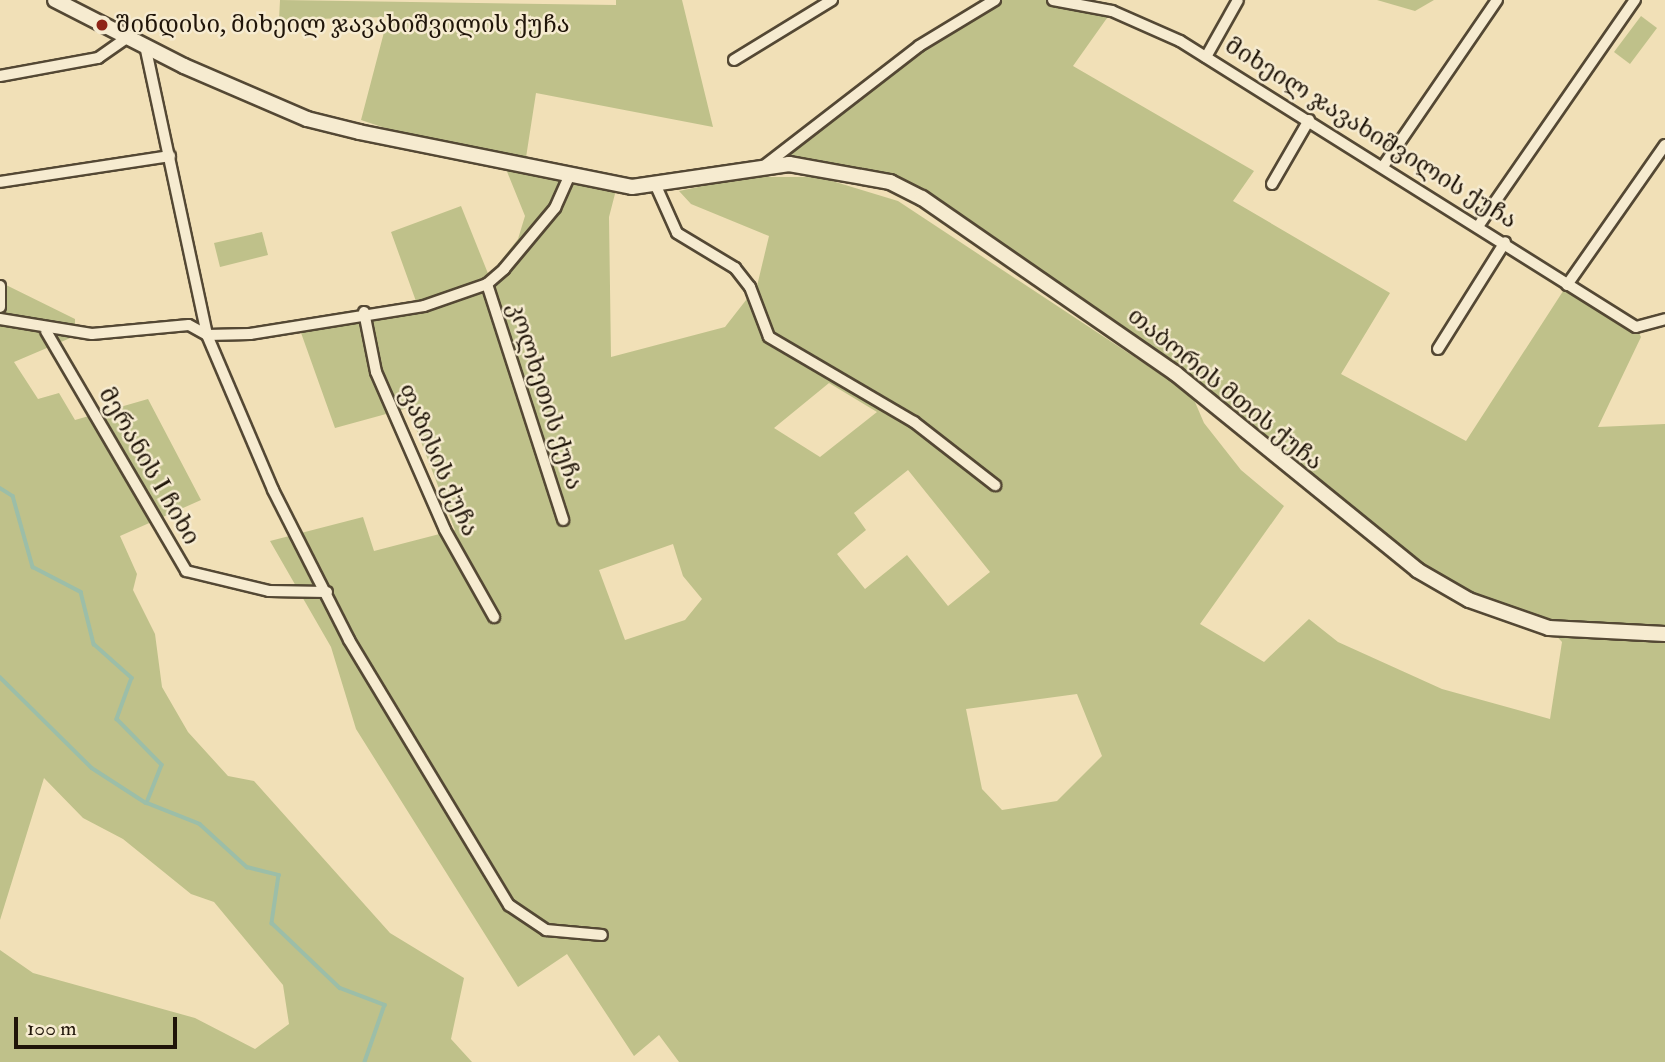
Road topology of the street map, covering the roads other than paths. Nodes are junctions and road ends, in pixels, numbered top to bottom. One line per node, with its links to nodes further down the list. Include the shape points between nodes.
1 (55, 0): 8 (main road)
2 (832, 0): 11 (street)
3 (995, 0): 17 (street, via 919,46)
4 (1053, 0): 10 (street, მიხეილ ჯავახიშვილის ქუჩა, via 1112,11)
5 (1238, 0): 10 (street)
6 (1497, 0): 16 (street)
7 (1635, 0): 22 (street)
8 (124, 40): 9 (main road); 12 (street, via 98,58)
9 (146, 50): 15 (street); 18 (main road, via 307,119)
10 (1206, 57): 13 (street, მიხეილ ჯავახიშვილის ქუჩა)
11 (734, 60)
12 (0, 76)
13 (1309, 120): 16 (street, მიხეილ ჯავახიშვილის ქუჩა); 20 (street)
14 (1665, 145): 25 (street)
15 (170, 156): 19 (street); 32 (street)
16 (1384, 165): 22 (street, მიხეილ ჯავახიშვილის ქუჩა)
17 (761, 168): 21 (main road); 38 (main road, თაბორის მთის ქუჩა, via 789,164 861,173 922,198 1175,373 1344,516 1469,600 1549,628)
18 (570, 174): 21 (main road); 24 (street, via 555,208)
19 (0, 182)
20 (1272, 184)
21 (656, 186): 34 (street, via 677,233 735,268 750,286 769,337 914,422)
22 (1479, 225): 23 (street, მიხეილ ჯავახიშვილის ქუჩა)
23 (1504, 242): 25 (street, მიხეილ ჯავახიშვილის ქუჩა); 33 (street)
24 (487, 284): 28 (street, via 424,306); 35 (street, კოლხეთის ქუჩა)
25 (1567, 285): 29 (street, მიხეილ ჯავახიშვილის ქუჩა, via 1636,327 1653,327)
26 (0, 286): 27 (street)
27 (0, 307)
28 (364, 312): 32 (street, via 250,334); 37 (street, ფაზისის ქუჩა, via 376,372 445,530)
29 (1665, 319)
30 (0, 320): 31 (street)
31 (46, 331): 32 (street, via 92,334 189,325); 36 (street, მერანის I ჩიხი, via 186,571 269,591)
32 (207, 335): 36 (street)
33 (1438, 349)
34 (995, 485)
35 (562, 520)
36 (327, 592): 39 (street, via 509,905 546,930)
37 (494, 617)
38 (1665, 634)
39 (602, 935)

